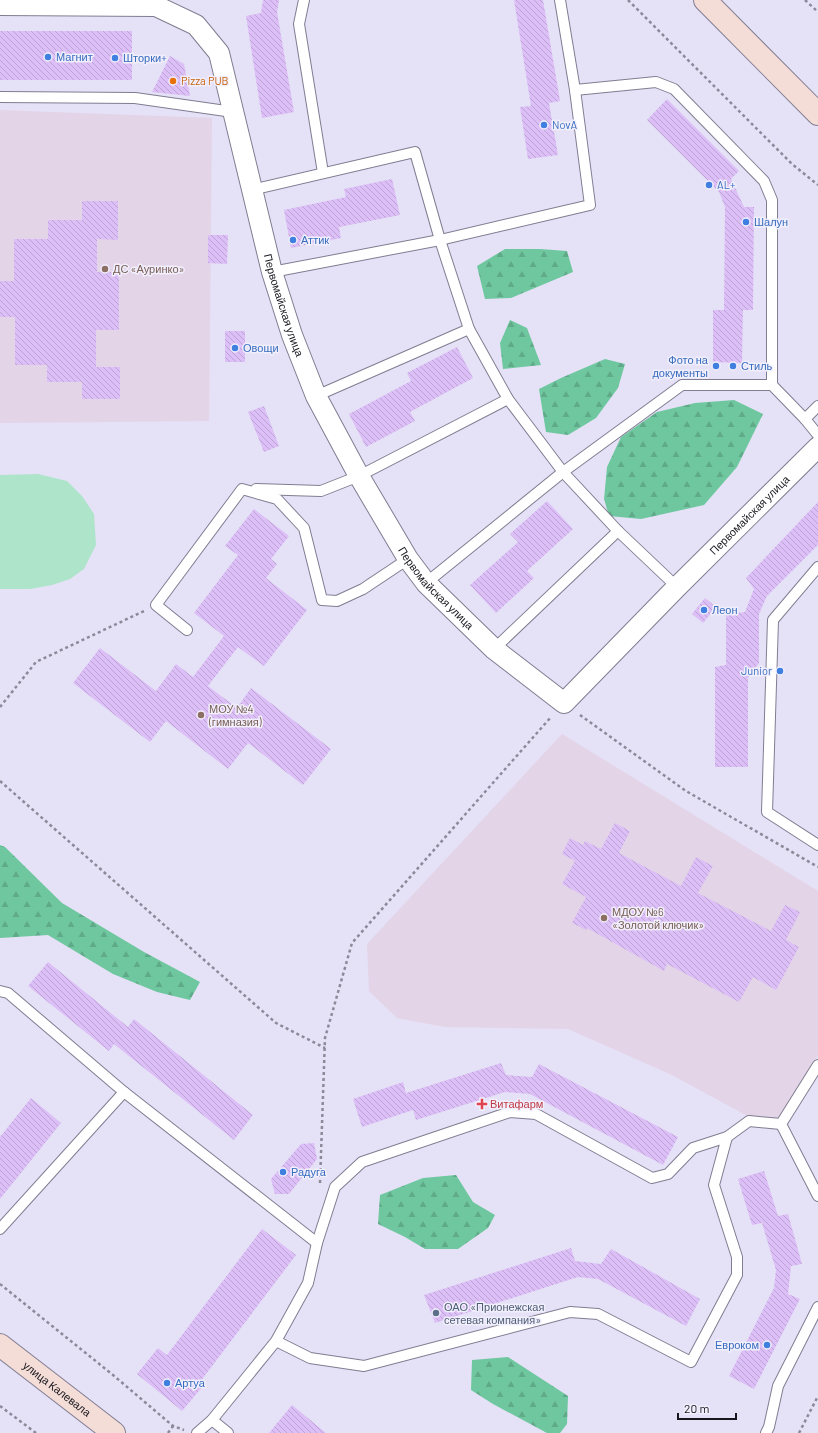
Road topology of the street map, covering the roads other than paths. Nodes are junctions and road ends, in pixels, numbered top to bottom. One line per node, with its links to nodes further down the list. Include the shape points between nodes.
1 (304, 0): 10 (lane, via 299,24)
2 (560, 0): 6 (lane)
3 (706, 0): 9 (main road)
4 (155, 3): 5 (street, Первомайская улица); 8 (street, Первомайская улица, via 196,25 219,53)
5 (0, 5)
6 (574, 90): 12 (lane, via 590,205); 15 (lane, via 656,82 674,89 764,180 772,200)
7 (0, 97): 8 (lane, via 135,98)
8 (232, 112): 11 (street, Первомайская улица)
9 (818, 114)
10 (323, 173): 11 (lane); 12 (lane, via 415,152)
11 (251, 190): 13 (street, Первомайская улица)
12 (440, 240): 13 (lane); 14 (lane)
13 (272, 272): 16 (street, Первомайская улица, via 292,335)
14 (469, 329): 16 (lane); 17 (lane)
15 (772, 385): 19 (lane); 22 (lane, via 682,386)
16 (316, 396): 23 (street, Первомайская улица)
17 (508, 399): 22 (lane); 23 (lane)
18 (818, 406): 19 (lane)
19 (805, 419): 20 (lane)
20 (818, 435)
21 (818, 447): 29 (street, Первомайская улица)
22 (563, 472): 25 (lane); 28 (lane)
23 (359, 476): 24 (lane, via 321,490); 26 (street, Первомайская улица)
24 (242, 489): 26 (lane, via 277,499 304,528 322,600 337,601 363,589); 30 (lane, via 156,605)
25 (618, 531): 29 (lane); 31 (lane)
26 (408, 560): 28 (street, Первомайская улица)
27 (818, 568): 32 (lane, via 773,620 767,812)
28 (426, 583): 31 (street, Первомайская улица)
29 (677, 587): 31 (street, Первомайская улица, via 564,703)
30 (187, 630)
31 (494, 649)
32 (818, 844)
33 (0, 991): 35 (lane, via 8,993)
34 (818, 1065): 36 (lane)
35 (124, 1092): 39 (lane); 40 (lane)
36 (781, 1124): 37 (lane, via 749,1121); 38 (lane)
37 (727, 1137): 40 (lane, via 693,1148 668,1174 652,1178 536,1114 510,1112 362,1162 335,1187); 42 (lane, via 714,1185 738,1257 737,1275 691,1362 598,1314 570,1312 364,1366 310,1358)
38 (818, 1196)
39 (0, 1229)
40 (317, 1243): 42 (lane, via 308,1283)
41 (818, 1307): 48 (lane, via 778,1386)
42 (276, 1341): 44 (lane)
43 (0, 1345): 45 (main road, улица Калевала)
44 (212, 1420): 46 (lane); 47 (lane)
45 (114, 1433)
46 (197, 1433)
47 (228, 1433)
48 (766, 1433)

